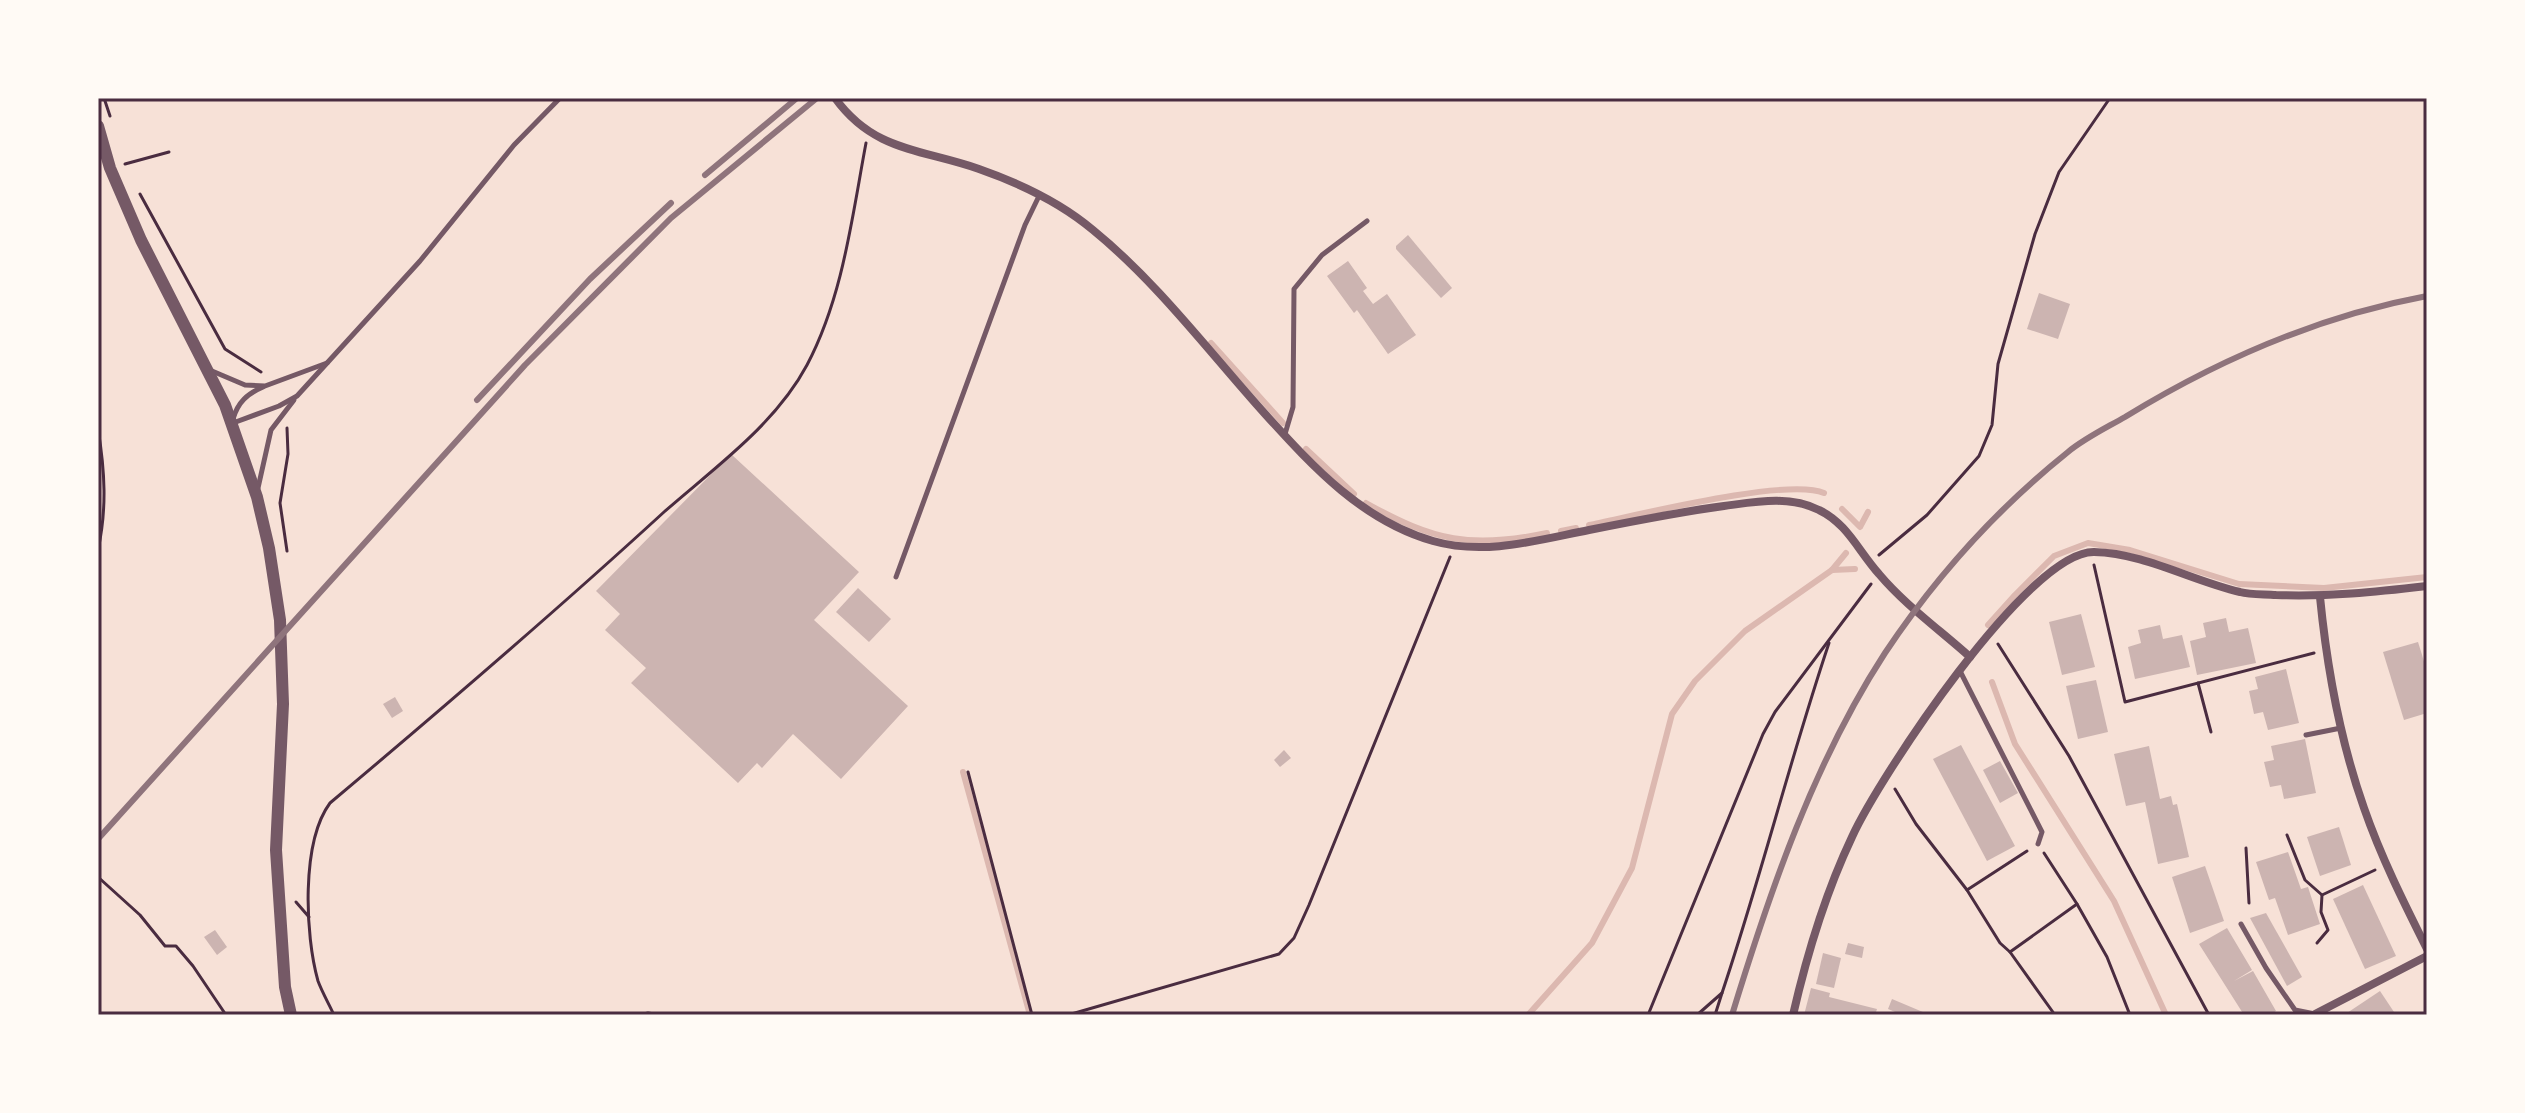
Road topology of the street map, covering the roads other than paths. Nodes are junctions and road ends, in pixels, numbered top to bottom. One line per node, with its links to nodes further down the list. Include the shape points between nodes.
1 (560, 98): 6 (lane)
2 (835, 98): 4 (street, via 868,131 897,147 978,169)
3 (98, 126): 7 (street, via 110,168 150,258)
4 (1040, 194): 11 (street, via 1094,230 1128,262); 13 (lane)
5 (1367, 221): 11 (lane, via 1322,255 1294,289 1293,407)
6 (331, 361): 8 (lane); 9 (lane)
7 (210, 370): 8 (lane, via 245,385); 10 (street)
8 (268, 385): 10 (lane, via 236,407)
9 (297, 396): 10 (lane); 12 (lane, via 271,430)
10 (232, 424): 12 (street)
11 (1285, 436): 16 (street, via 1363,508 1416,536 1455,546 1510,545 1714,507 1786,501 1819,510 1835,520 1878,574)
12 (257, 497): 25 (street, via 280,620 283,704 276,850)
13 (896, 577)
14 (2427, 586): 15 (street)
15 (2320, 597): 16 (street, via 2242,593 2133,558 2091,552 2058,565); 18 (street)
16 (1970, 657): 17 (street)
17 (1960, 671): 20 (lane, via 2042,832); 26 (street, via 1922,721 1852,836 1806,958)
18 (2342, 728): 19 (lane); 22 (street, via 2385,865)
19 (2306, 735)
20 (2038, 844)
21 (2241, 924): 24 (lane, via 2295,1010)
22 (2427, 949)
23 (2427, 956): 24 (street)
24 (2315, 1014)
25 (291, 1015)
26 (1793, 1015)

